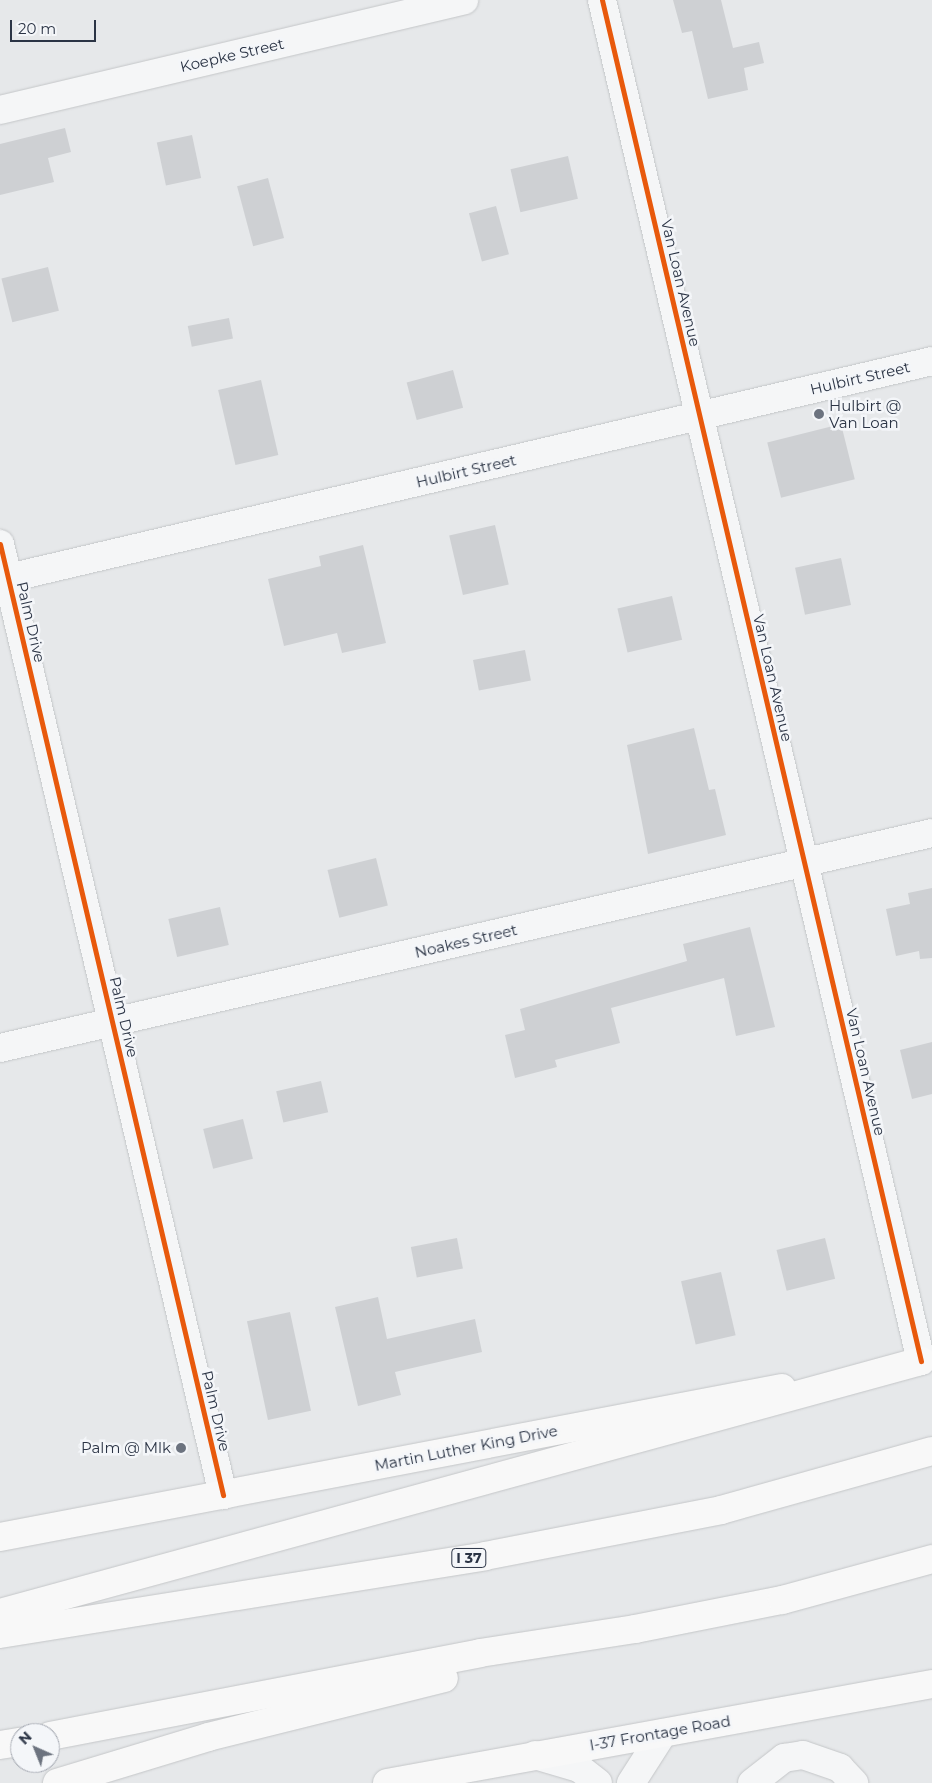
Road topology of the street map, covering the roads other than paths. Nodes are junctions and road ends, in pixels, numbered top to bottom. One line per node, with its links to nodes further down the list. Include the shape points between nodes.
1 (464, 0): 3 (street, Koepke Street)
2 (602, 0): 5 (street, Van Loan Avenue)
3 (0, 110)
4 (932, 361): 5 (street, Hulbirt Street)
5 (699, 416): 7 (street, Hulbirt Street); 9 (street, Van Loan Avenue)
6 (0, 544): 7 (street, Palm Drive)
7 (4, 579): 10 (street, Palm Drive)
8 (932, 833): 9 (street, Noakes Street)
9 (804, 863): 10 (street, Noakes Street); 12 (street, Van Loan Avenue)
10 (112, 1022): 11 (street, Noakes Street); 14 (street, Palm Drive)
11 (0, 1048)
12 (926, 1360): 14 (main road, Martin Luther King Drive); 17 (main road)
13 (932, 1451): 19 (main road, I 37, via 721,1510 486,1556)
14 (223, 1495): 15 (main road, Martin Luther King Drive)
15 (0, 1537)
16 (932, 1559): 18 (main road, via 782,1600)
17 (0, 1613)
18 (635, 1629): 22 (main road, via 480,1653); 24 (main road, via 208,1737)
19 (0, 1634)
20 (932, 1684): 21 (main road, I-37 Frontage Road)
21 (663, 1733): 23 (main road, I-37 Frontage Road); 27 (street)
22 (60, 1734)
23 (536, 1755): 25 (main road, I-37 Frontage Road); 26 (street, via 579,1768)
24 (57, 1783)
25 (388, 1783)
26 (598, 1783)
27 (631, 1783)
28 (752, 1783): 29 (street, via 784,1758 803,1755 840,1768)
29 (854, 1783)

